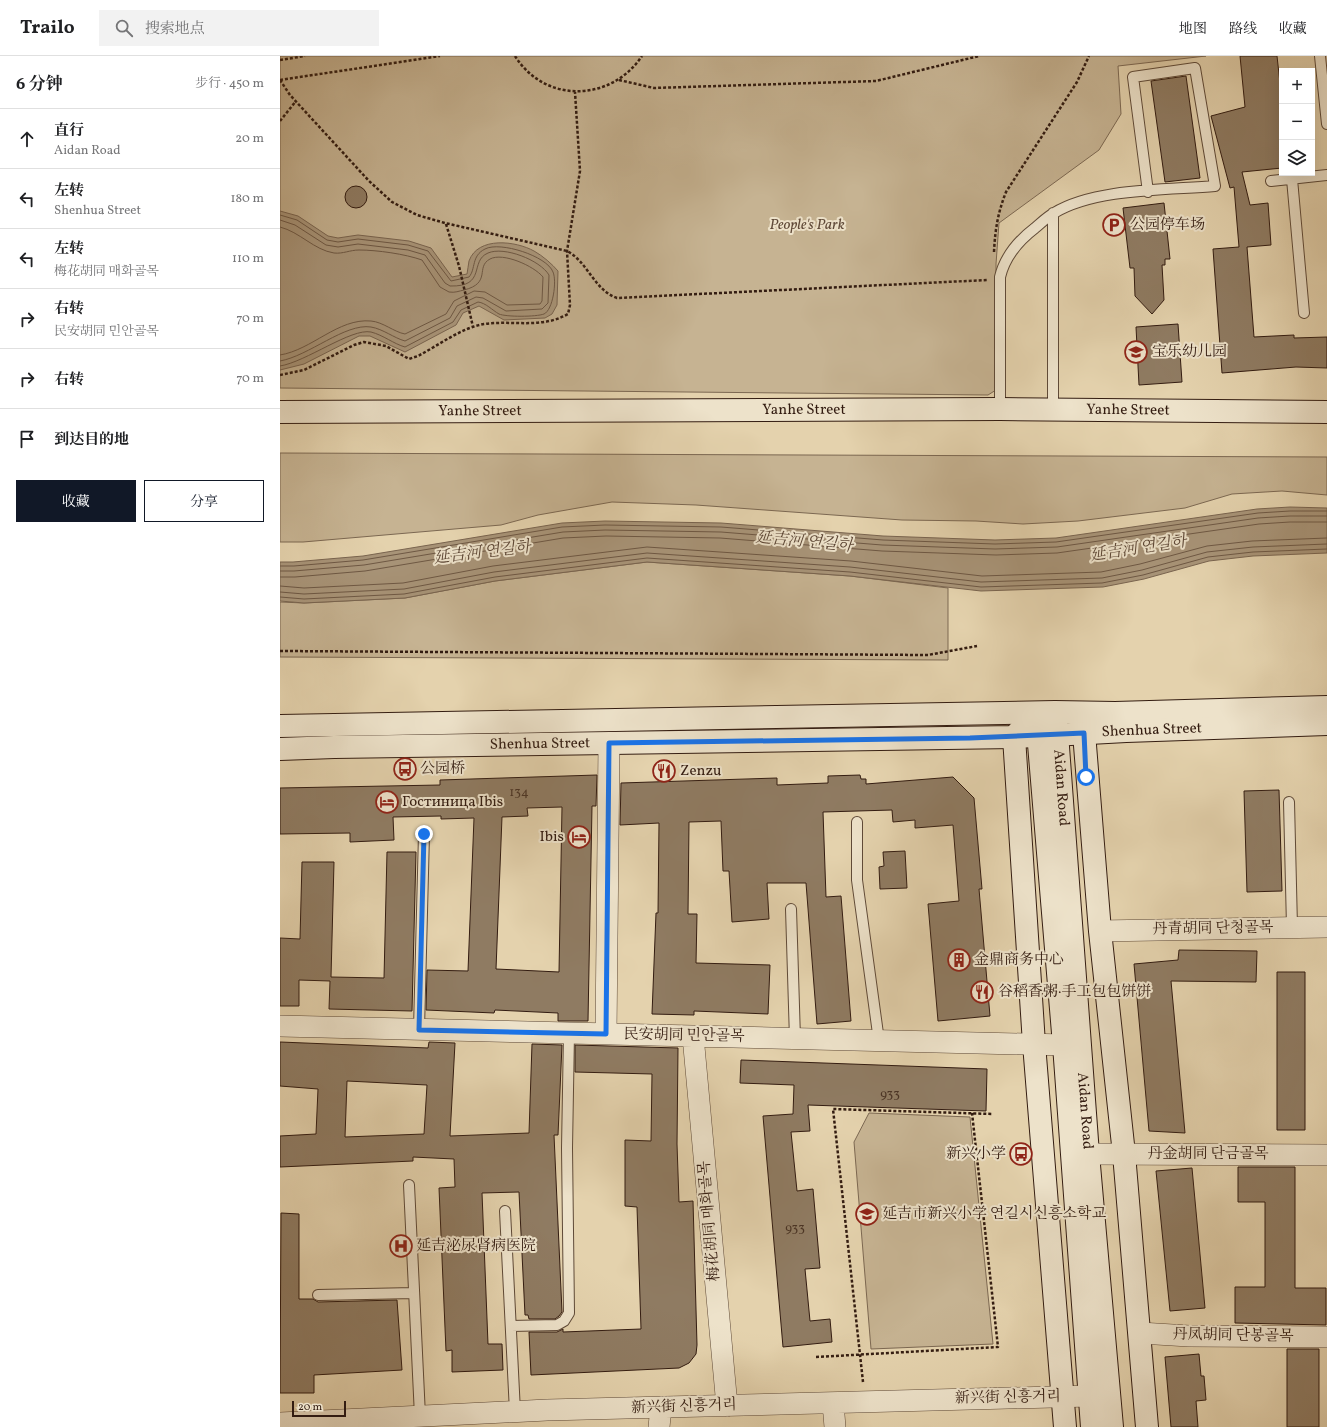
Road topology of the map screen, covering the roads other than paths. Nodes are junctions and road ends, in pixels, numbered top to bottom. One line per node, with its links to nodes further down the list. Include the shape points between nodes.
1 (1320, 56): 2 (lane)
2 (1327, 124)
3 (1327, 175): 4 (lane)
4 (1292, 179): 5 (lane); 8 (lane)
5 (1271, 181)
6 (1148, 192): 6 (lane, via 1215,186 1195,68 1133,78); 7 (lane, via 1100,195)
7 (1053, 213): 9 (lane, via 1023,237 1011,252 1000,277); 10 (lane)
8 (1304, 313)
9 (1000, 409): 10 (main road, Yanhe Street); 11 (main road, Yanhe Street)
10 (1053, 410): 12 (main road, Yanhe Street)
11 (280, 412)
12 (1327, 412)
13 (1327, 707): 14 (main road, Shenhua Street, via 1115,714)
14 (1047, 724): 16 (main road, Shenhua Street, via 551,720); 17 (main road, Shenhua Street); 18 (main road, Shenhua Street); 36 (main road, Aidan Road); 37 (main road, Aidan Road)
15 (1327, 724): 17 (main road, Shenhua Street)
16 (280, 726)
17 (1084, 733): 27 (main road, Aidan Road)
18 (1014, 737): 19 (main road, Shenhua Street); 35 (main road)
19 (609, 743): 20 (main road, Shenhua Street); 31 (street)
20 (280, 749)
21 (1289, 802): 26 (lane)
22 (857, 822): 34 (lane, via 856,880)
23 (424, 834): 29 (lane)
24 (791, 909): 33 (lane)
25 (1327, 927): 26 (street, 丹青胡同 단청골목)
26 (1292, 928): 27 (street, 丹青胡同 단청골목)
27 (1100, 931): 38 (main road, Aidan Road)
28 (280, 1026): 29 (street, 民安胡同 민안골목)
29 (419, 1030): 30 (street, 民安胡同 민안골목)
30 (569, 1033): 31 (street, 民安胡同 민안골목); 44 (lane, via 569,1313 564,1321 557,1325)
31 (606, 1034): 32 (street, 民安胡同 민안골목)
32 (693, 1036): 33 (street, 民安胡同 민안골목); 50 (street, 梅花胡同 매화골목)
33 (795, 1039): 34 (street, 民安胡同 민안골목)
34 (879, 1041): 35 (street, 民安胡同 민안골목)
35 (1034, 1044): 36 (street, 民安胡同 민안골목); 48 (main road)
36 (1064, 1045): 47 (main road, Aidan Road)
37 (1088, 1154): 38 (street, 丹金胡同 단금골목); 61 (main road, Aidan Road)
38 (1124, 1154): 39 (street, 丹金胡同 단금골목); 45 (main road, Aidan Road)
39 (1327, 1154)
40 (409, 1185): 42 (lane)
41 (505, 1211): 44 (lane)
42 (414, 1293): 43 (lane); 54 (lane)
43 (318, 1295)
44 (511, 1326): 51 (lane)
45 (1140, 1333): 46 (street, 丹凤胡同 단봉골목); 62 (main road, Aidan Road)
46 (1327, 1337)
47 (1089, 1396): 48 (street, 新兴街 신흥거리); 60 (main road, Aidan Road)
48 (1062, 1397): 49 (street, 新兴街 신흥거리); 59 (main road)
49 (833, 1403): 50 (street, 新兴街 신흥거리); 58 (street)
50 (726, 1406): 52 (street, 新兴街 신흥거리)
51 (515, 1412): 53 (street, 新兴街 신흥거리); 54 (street, 新兴街 신흥거리)
52 (660, 1417): 53 (street, 新兴街 신흥거리)
53 (547, 1419)
54 (428, 1420): 55 (street, 新兴街 신흥거리)
55 (381, 1422): 57 (street, 新兴街 신흥거리)
56 (280, 1423): 57 (street, 新兴街 신흥거리)
57 (323, 1423)
58 (835, 1427)
59 (1065, 1427)
60 (1092, 1427)
61 (1112, 1427)
62 (1147, 1427)

